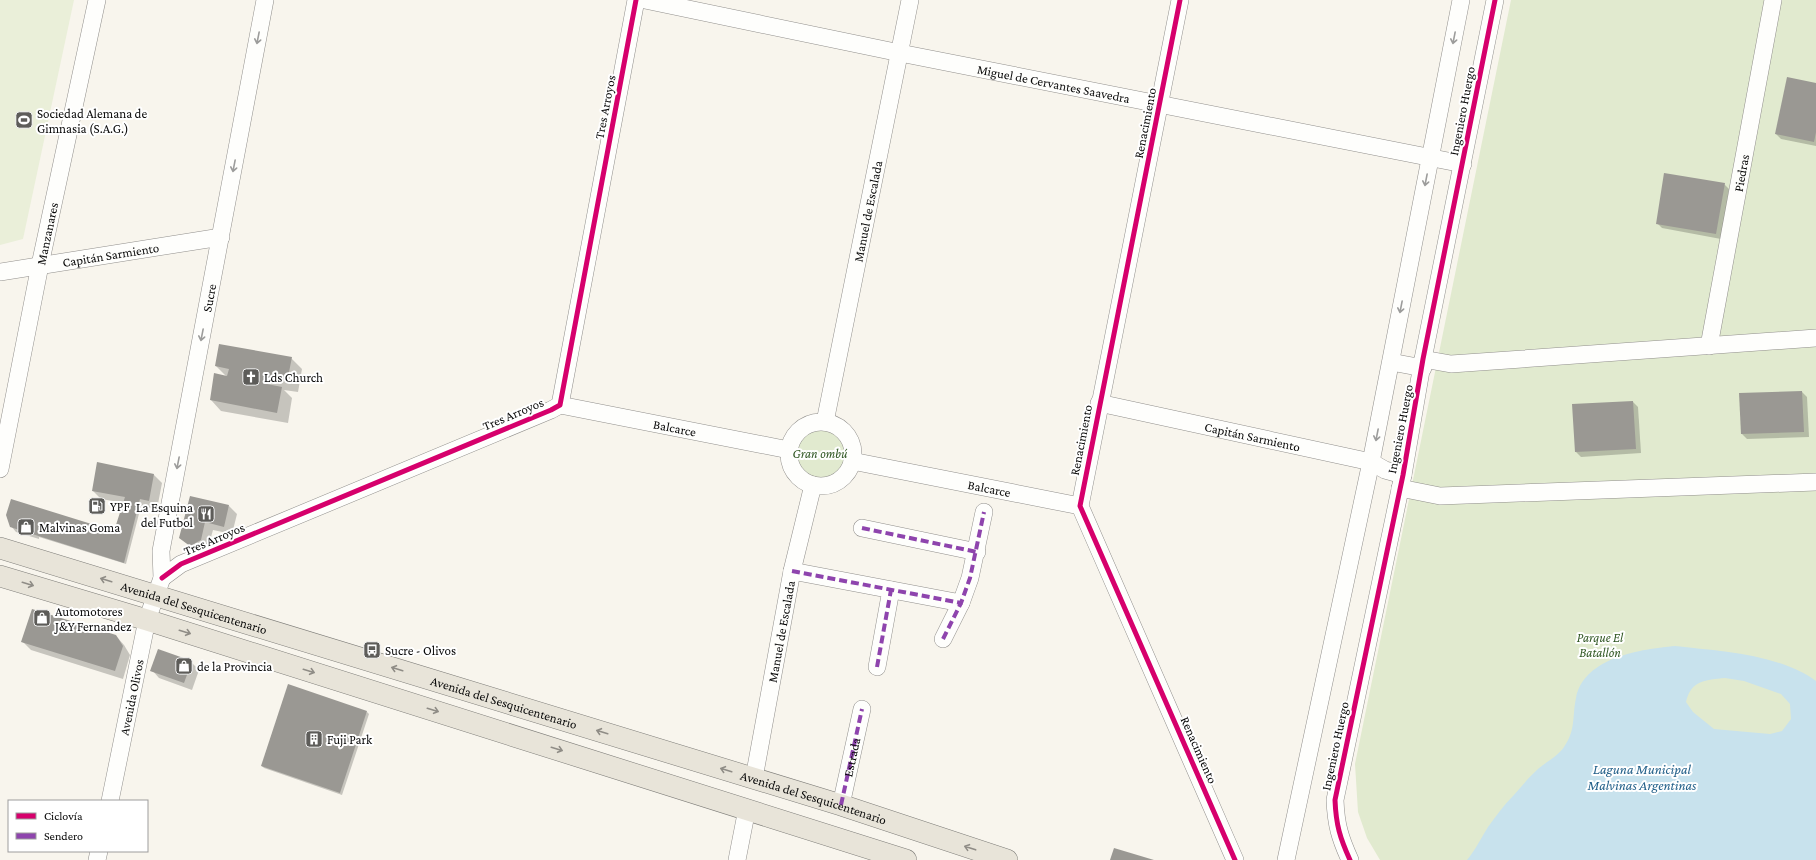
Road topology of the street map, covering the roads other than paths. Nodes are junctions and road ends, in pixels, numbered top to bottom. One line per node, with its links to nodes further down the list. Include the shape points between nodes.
1 (97, 0): 15 (street, Manzanares)
2 (265, 0): 14 (street, Sucre, one-way to 14)
3 (636, 0): 22 (street, Tres Arroyos)
4 (645, 0): 10 (street, Miguel de Cervantes Saavedra)
5 (910, 0): 10 (street, Manuel de Escalada)
6 (1180, 0): 11 (street, Renacimiento)
7 (1461, 0): 12 (street, Ingeniero Huergo, one-way to 12)
8 (1495, 0): 13 (street, Ingeniero Huergo)
9 (1773, 0): 18 (street, Piedras)
10 (900, 53): 11 (street, Miguel de Cervantes Saavedra); 23 (street, Manuel de Escalada)
11 (1160, 104): 12 (street, Miguel de Cervantes Saavedra); 21 (street, Renacimiento)
12 (1430, 157): 13 (street, Miguel de Cervantes Saavedra); 19 (street, Ingeniero Huergo, one-way to 19)
13 (1462, 164): 20 (street, Ingeniero Huergo)
14 (221, 237): 15 (street, Capitán Sarmiento); 38 (street, Sucre, one-way to 38, via 161,551)
15 (40, 265): 16 (street, Capitán Sarmiento); 27 (street, Manzanares)
16 (0, 272)
17 (1816, 338): 18 (street)
18 (1709, 346): 20 (street)
19 (1391, 362): 20 (street); 26 (street, Ingeniero Huergo, one-way to 26)
20 (1423, 364): 28 (street, Ingeniero Huergo)
21 (1100, 403): 26 (street, Capitán Sarmiento); 31 (street, Renacimiento)
22 (560, 405): 24 (street, Balcarce); 38 (street, Tres Arroyos, via 181,564)
23 (825, 422): 24 (street, via 815,422 801,428 792,440); 25 (street, via 834,424 847,435 853,452)
24 (789, 450): 30 (street, via 789,459 797,476)
25 (852, 461): 30 (street, via 849,470 834,484); 31 (street, Balcarce)
26 (1371, 462): 28 (street, Capitán Sarmiento); 53 (street, Ingeniero Huergo)
27 (0, 469)
28 (1402, 481): 29 (street, Capitán Sarmiento, via 1440,496); 54 (street, Ingeniero Huergo, via 1335,800 1340,839)
29 (1816, 482)
30 (813, 485): 36 (street, Manuel de Escalada)
31 (1080, 506): 52 (street, Renacimiento)
32 (984, 512): 35 (street)
33 (862, 528): 35 (street)
34 (0, 548): 38 (main road, Avenida del Sesquicentenario, one-way to 34)
35 (977, 552): 40 (street)
36 (792, 571): 39 (street); 45 (street, Manuel de Escalada)
37 (0, 576): 41 (main road, Avenida del Sesquicentenario, one-way to 41)
38 (160, 587): 41 (street, Avenida Olivos); 45 (main road, Avenida del Sesquicentenario, one-way to 38)
39 (891, 590): 40 (street); 43 (street)
40 (961, 603): 42 (street)
41 (147, 620): 46 (street, Avenida Olivos); 48 (main road, Avenida del Sesquicentenario, one-way to 48)
42 (943, 639)
43 (877, 667)
44 (862, 709): 47 (street, Estrada)
45 (754, 778): 47 (main road, Avenida del Sesquicentenario)
46 (110, 800)
47 (841, 805): 51 (main road, Avenida del Sesquicentenario, one-way to 47)
48 (747, 809): 49 (street); 50 (main road, Avenida del Sesquicentenario)
49 (737, 860)
50 (906, 860)
51 (1007, 860)
52 (1235, 860)
53 (1286, 860)
54 (1350, 860)

